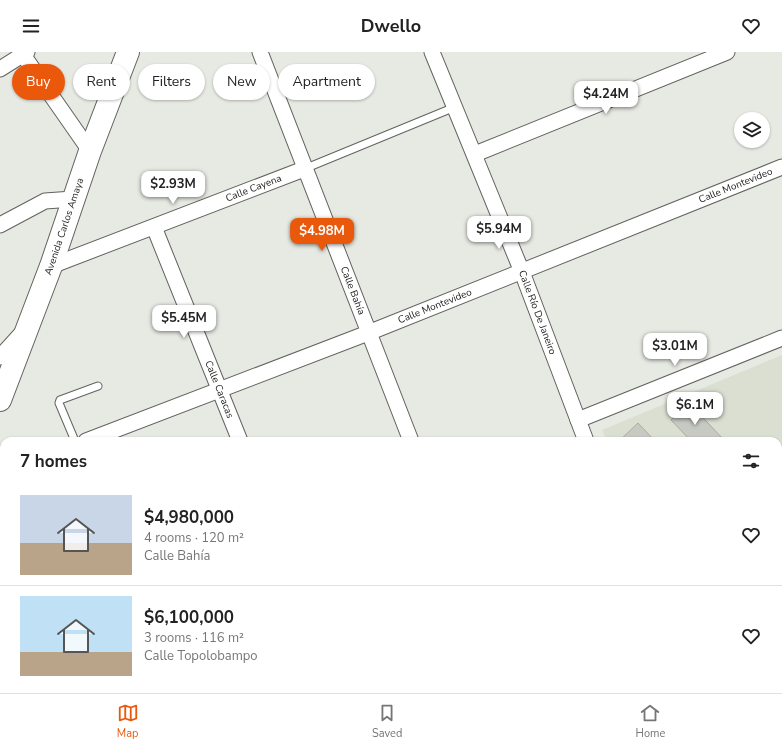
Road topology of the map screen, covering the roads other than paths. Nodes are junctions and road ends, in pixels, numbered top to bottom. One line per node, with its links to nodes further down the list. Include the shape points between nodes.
1 (128, 52): 8 (main road, Avenida Carlos Amaya)
2 (260, 52): 11 (street, Calle Bahía)
3 (432, 52): 7 (street, Calle Río De Janeiro)
4 (727, 52): 9 (street)
5 (24, 53): 6 (street); 8 (street)
6 (0, 69)
7 (455, 107): 9 (street, Calle Río De Janeiro); 11 (lane, Calle Cayena)
8 (90, 151): 12 (main road, Avenida Carlos Amaya)
9 (475, 154): 16 (street, Calle Río De Janeiro)
10 (782, 167): 16 (street, Calle Montevideo)
11 (304, 169): 14 (street, Calle Cayena); 18 (street, Calle Bahía)
12 (73, 199): 13 (street, via 45,201); 15 (main road, Avenida Carlos Amaya)
13 (0, 225)
14 (154, 227): 15 (street, Calle Cayena); 22 (street, Calle Caracas)
15 (51, 266): 17 (main road, Avenida Carlos Amaya)
16 (522, 272): 18 (street, Calle Montevideo); 24 (street, Calle Río De Janeiro)
17 (27, 328): 20 (street); 23 (main road, Avenida Carlos Amaya)
18 (368, 333): 22 (street, Calle Montevideo); 28 (street, Calle Bahía)
19 (782, 338): 24 (street)
20 (0, 357)
21 (98, 386): 25 (lane, via 60,400)
22 (219, 390): 26 (street, Calle Montevideo); 27 (street, Calle Caracas)
23 (0, 400)
24 (578, 420): 29 (street, Calle Río De Janeiro)
25 (73, 437)
26 (96, 437)
27 (238, 437)
28 (408, 437)
29 (584, 437)

